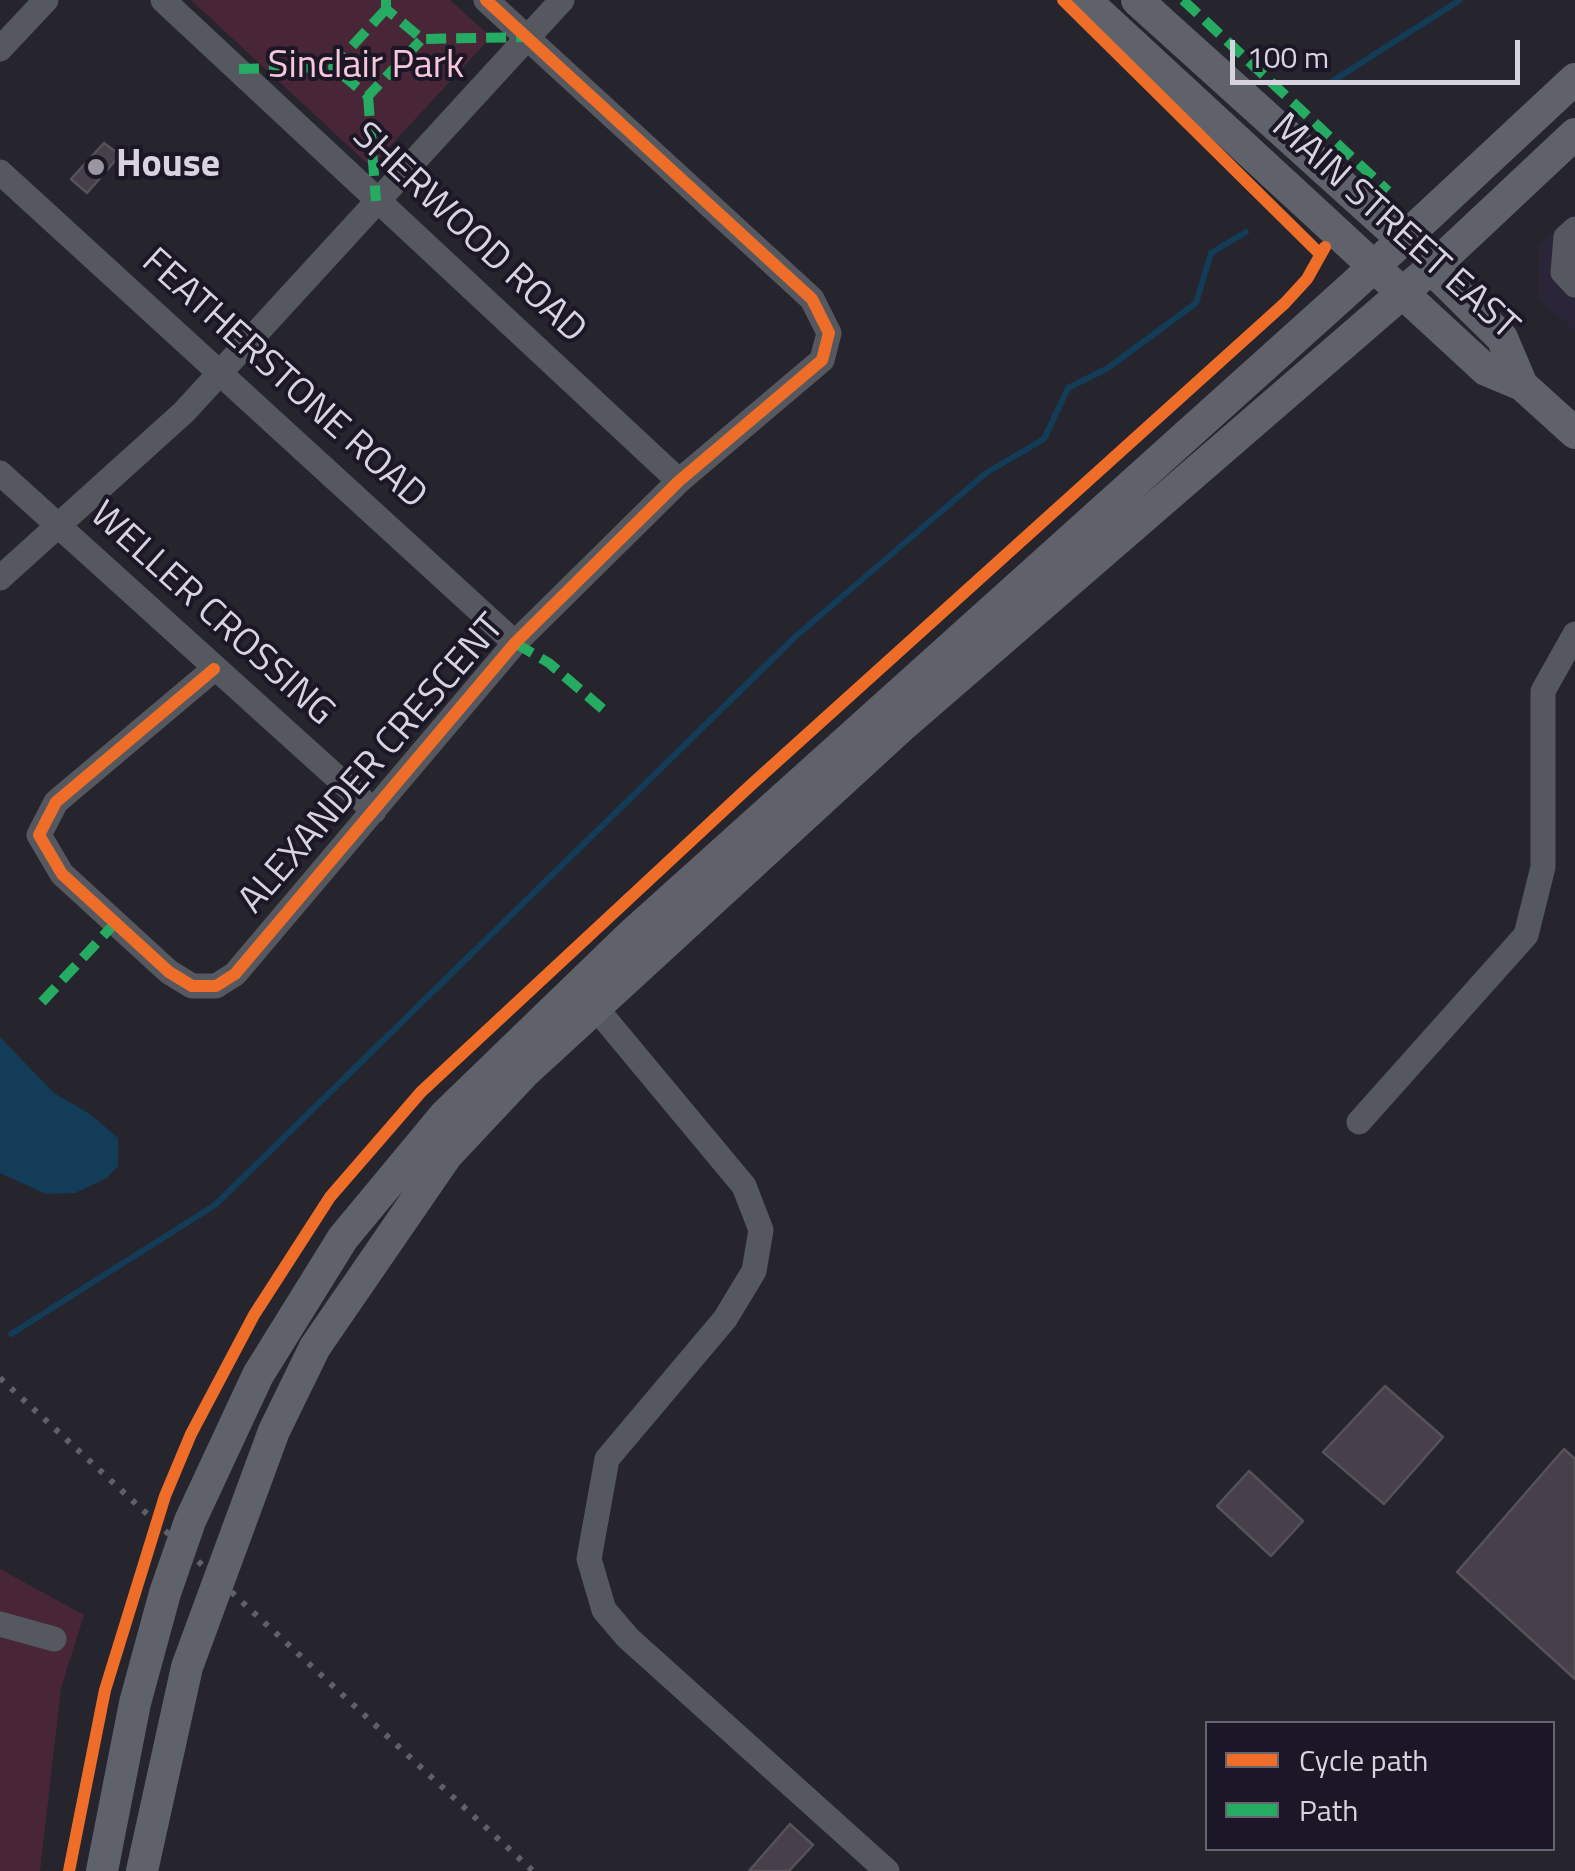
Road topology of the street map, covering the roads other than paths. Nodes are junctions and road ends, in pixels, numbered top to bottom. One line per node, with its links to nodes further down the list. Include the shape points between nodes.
1 (46, 0): 8 (street)
2 (162, 0): 12 (street, SHERWOOD ROAD)
3 (486, 0): 7 (street, ALEXANDER CRESCENT)
4 (562, 0): 7 (street)
5 (1085, 0): 16 (main road, MAIN STREET EAST)
6 (1137, 0): 14 (main road, MAIN STREET EAST)
7 (526, 37): 12 (street); 23 (street, ALEXANDER CRESCENT, via 812,300 830,333 822,360)
8 (0, 50)
9 (1575, 79): 14 (main road)
10 (1575, 134): 15 (main road)
11 (0, 172): 19 (street, FEATHERSTONE ROAD)
12 (376, 201): 19 (street); 23 (street, SHERWOOD ROAD)
13 (1575, 229): 17 (street, via 1566,237 1563,272)
14 (1403, 240): 15 (street, MAIN STREET EAST); 16 (main road)
15 (1438, 262): 18 (main road); 20 (main road, MAIN STREET EAST, via 1502,338)
16 (1373, 267): 18 (main road, MAIN STREET EAST); 34 (main road, via 629,937 445,1115 343,1238 258,1375 190,1521 135,1703)
17 (1575, 284)
18 (1402, 294): 20 (main road, MAIN STREET EAST, via 1486,370); 30 (main road, via 901,727)
19 (221, 373): 24 (street); 27 (street, FEATHERSTONE ROAD)
20 (1522, 385): 21 (main road, MAIN STREET EAST)
21 (1575, 433)
22 (0, 473): 24 (street, WELLER CROSSING)
23 (679, 482): 27 (street, ALEXANDER CRESCENT)
24 (60, 528): 25 (street); 28 (street, WELLER CROSSING)
25 (0, 578)
26 (1575, 634): 31 (street, via 1543,691 1543,867 1526,936)
27 (515, 643): 29 (street, ALEXANDER CRESCENT)
28 (214, 669): 29 (street, WELLER CROSSING); 29 (street, ALEXANDER CRESCENT, via 56,802 39,836 62,874 169,972 192,986 216,986 234,974)
29 (374, 811)
30 (595, 1008): 35 (main road, via 446,1154 315,1346 248,1496 187,1667); 36 (street, via 744,1186 760,1230 754,1271 725,1319 607,1459 589,1559 604,1610)
31 (1360, 1122)
32 (0, 1624): 33 (street)
33 (54, 1639)
34 (102, 1871)
35 (142, 1871)
36 (887, 1871)

